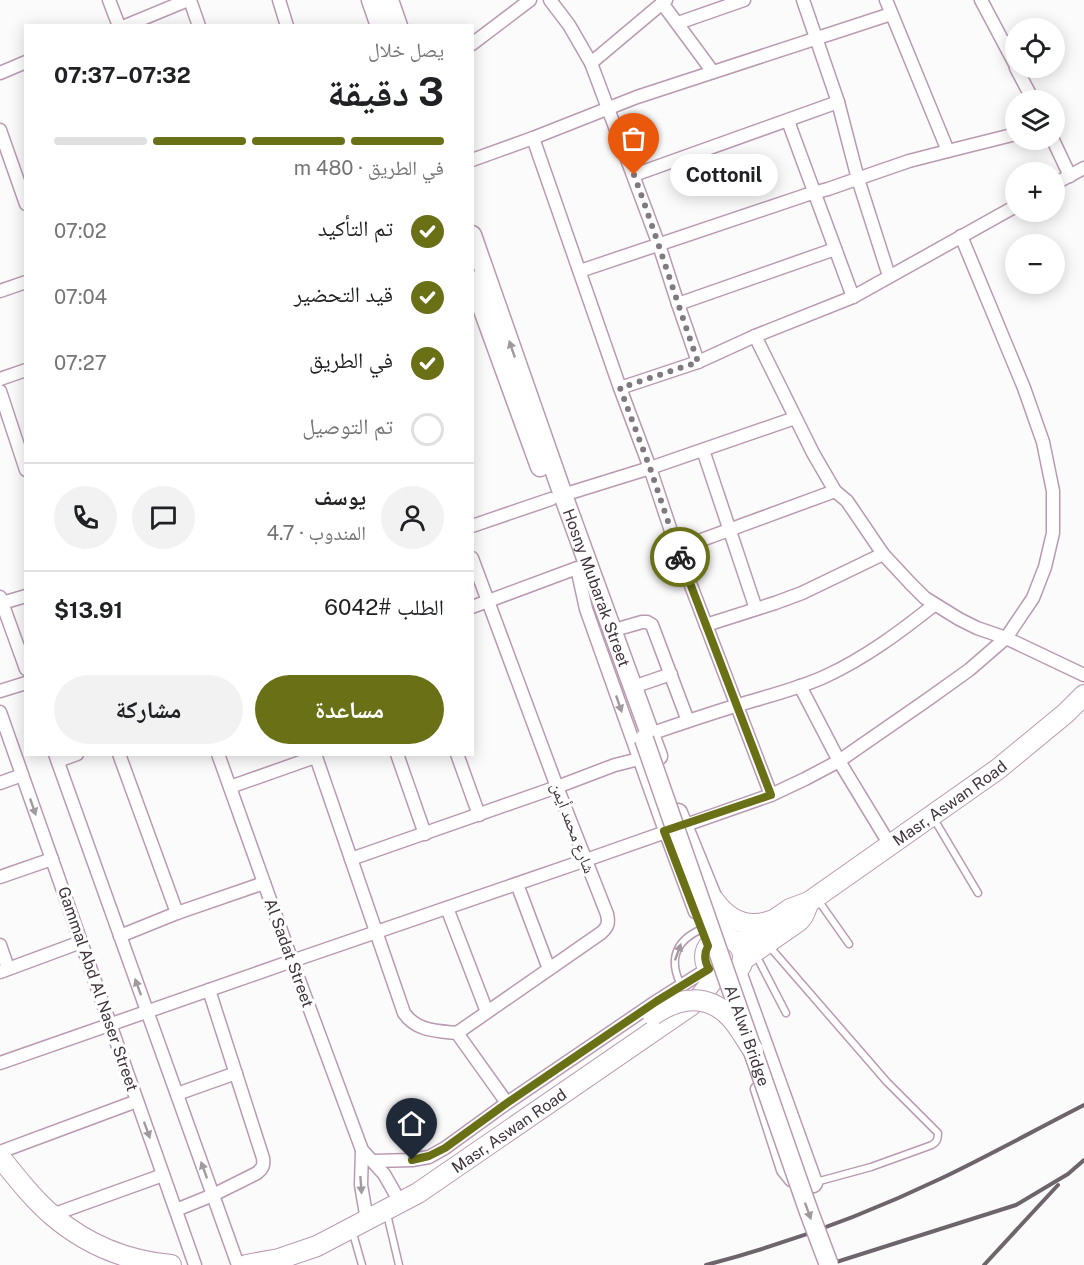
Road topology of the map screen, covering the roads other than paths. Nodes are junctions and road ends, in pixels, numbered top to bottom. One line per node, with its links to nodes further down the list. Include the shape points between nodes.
1 (109, 0): 15 (street)
2 (189, 0): 16 (street); 17 (street)
3 (279, 0): 18 (street)
4 (371, 0): 19 (main road)
5 (389, 0): 20 (main road)
6 (530, 0): 22 (street)
7 (550, 0): 25 (street)
8 (744, 0): 14 (street)
9 (803, 0): 21 (street)
10 (886, 0): 13 (street)
11 (981, 0): 23 (street)
12 (664, 2): 14 (street); 25 (street)
13 (891, 14): 21 (street); 35 (street)
14 (678, 23): 26 (street)
15 (118, 24)
16 (130, 24)
17 (198, 24)
18 (287, 24)
19 (379, 24)
20 (397, 24)
21 (817, 38): 26 (street); 28 (street)
22 (474, 42)
23 (1005, 46)
24 (24, 63): 27 (street)
25 (591, 63): 29 (street)
26 (712, 72): 29 (street)
27 (0, 73)
28 (838, 102): 30 (street); 41 (street)
29 (609, 108): 33 (street); 38 (street)
30 (788, 121): 38 (street); 42 (street)
31 (0, 130): 43 (street)
32 (1005, 137): 35 (street)
33 (533, 138): 36 (street); 49 (street)
34 (1058, 150): 39 (street)
35 (948, 151): 41 (street)
36 (474, 159)
37 (1084, 168): 39 (street)
38 (634, 175): 47 (street)
39 (1070, 176): 40 (street)
40 (1065, 178)
41 (858, 179): 42 (street); 50 (street)
42 (815, 192): 47 (street); 48 (street)
43 (24, 198)
44 (1005, 212): 45 (street)
45 (961, 236): 50 (street); 82 (street, via 1024,388 1043,442 1053,491 1053,533 1045,567 1033,598)
46 (474, 241): 67 (main road, Hosny Mubarak Street, one-way to 46)
47 (659, 245): 49 (street); 55 (street)
48 (835, 249): 54 (street); 55 (street)
49 (580, 272): 60 (street)
50 (890, 276): 54 (street)
51 (24, 283): 53 (street)
52 (474, 285): 67 (main road, Hosny Mubarak Street)
53 (0, 291)
54 (853, 297): 56 (street)
55 (678, 304): 57 (street)
56 (755, 336): 57 (street); 62 (street)
57 (698, 362): 60 (street)
58 (24, 371): 59 (street)
59 (0, 379)
60 (620, 388): 65 (street)
61 (0, 391): 64 (street)
62 (795, 418): 63 (street); 66 (street)
63 (703, 450): 65 (street); 69 (street)
64 (24, 464)
65 (650, 468): 67 (street); 70 (street)
66 (835, 491): 69 (street); 71 (street, via 847,501)
67 (557, 497): 68 (street); 73 (main road, Hosny Mubarak Street); 81 (main road, Hosny Mubarak Street)
68 (474, 525)
69 (731, 530): 70 (street); 79 (street)
70 (677, 549): 80 (street)
71 (883, 554): 77 (street); 79 (street, via 802,593)
72 (474, 563): 76 (street, شارع محمد أيمن)
73 (577, 568): 76 (street); 94 (main road, Al Alwi Bridge); 101 (street, Hosny Mubarak Street, one-way to 101, via 586,609)
74 (24, 596): 75 (street)
75 (1, 600): 83 (street)
76 (489, 601): 78 (street); 106 (street, شارع محمد أيمن)
77 (934, 605): 82 (street); 87 (street, via 857,660)
78 (474, 606)
79 (756, 609): 80 (street)
80 (706, 625): 91 (street)
81 (611, 631): 84 (street, via 650,623); 88 (main road, Hosny Mubarak Street)
82 (1006, 638): 85 (street); 102 (street, via 969,670)
83 (24, 663)
84 (671, 674): 88 (street); 93 (street)
85 (1084, 675)
86 (24, 684): 89 (street)
87 (800, 686): 91 (street); 102 (street)
88 (633, 687): 94 (main road, Hosny Mubarak Street)
89 (0, 691)
90 (1084, 695): 109 (main road, Masr, Aswan Road, via 1034,741)
91 (737, 706): 93 (street); 107 (street)
92 (0, 712): 103 (street, Gammal Abd Al Naser Street)
93 (688, 721): 94 (street)
94 (647, 737): 110 (main road, Hosny Mubarak Street); 142 (main road, Al Alwi Bridge, bridge)
95 (120, 756): 124 (street)
96 (219, 756): 105 (street, Al Sadat Street)
97 (315, 756): 105 (street); 115 (street)
98 (398, 756): 112 (street)
99 (458, 756): 108 (street)
100 (57, 758): 127 (street)
101 (639, 759): 106 (street); 111 (street, Hosny Mubarak Street)
102 (839, 761): 107 (street); 113 (street)
103 (22, 775): 104 (street); 114 (street, Gammal Abd Al Naser Street, one-way to 114)
104 (0, 783)
105 (230, 787): 118 (street, Al Sadat Street)
106 (557, 787): 108 (street); 116 (street, شارع محمد أيمن)
107 (771, 795): 110 (street)
108 (478, 815): 112 (street)
109 (932, 816): 113 (main road, Masr, Aswan Road); 120 (lane)
110 (683, 825): 111 (street); 121 (main road, Hosny Mubarak Street)
111 (664, 831): 116 (street); 131 (street, Hosny Mubarak Street)
112 (425, 834): 115 (street)
113 (890, 844): 122 (main road, Masr, Aswan Road)
114 (52, 859): 117 (street); 128 (street, Gammal Abd Al Naser Street)
115 (351, 859): 126 (street)
116 (586, 860): 119 (street); 133 (street, شارع محمد أيمن, via 608,925)
117 (0, 877)
118 (264, 883): 124 (street); 132 (street, Al Sadat Street)
119 (517, 884): 123 (street); 133 (street)
120 (978, 893)
121 (713, 899): 125 (main road, via 724,913 740,922 752,925); 131 (main road, Hosny Mubarak Street)
122 (812, 900): 125 (main road, Masr, Aswan Road); 129 (lane); 131 (main road, Masr, Aswan Road, via 799,921)
123 (447, 908): 126 (street); 138 (street)
124 (177, 913): 127 (street)
125 (776, 919): 131 (main road, Masr, Aswan Road)
126 (376, 932): 132 (street); 141 (street, via 409,1020 425,1029)
127 (120, 936): 137 (street, one-way to 127)
128 (81, 942): 134 (street); 140 (street, Gammal Abd Al Naser Street)
129 (849, 944)
130 (0, 945): 134 (street)
131 (733, 952): 135 (street); 135 (lane, one-way to 131, via 674,963 676,951 691,934); 139 (lane); 153 (main road, Hosny Mubarak Street); 153 (lane, via 887,1082 938,1133 932,1145); 154 (main road, Masr, Aswan Road, via 710,986 690,1006)
132 (292, 961): 136 (street); 148 (street, Al Sadat Street)
133 (549, 969): 138 (street, شارع محمد أيمن)
134 (4, 970)
135 (681, 985): 147 (street)
136 (209, 990): 137 (street); 144 (street)
137 (147, 1012): 140 (street); 145 (street)
138 (487, 1012): 141 (street, شارع محمد أيمن)
139 (786, 1013)
140 (110, 1024): 143 (street); 146 (street, Gammal Abd Al Naser Street)
141 (457, 1033): 147 (street)
142 (753, 1050): 154 (main road, bridge, via 722,1010 699,1001 675,1003 451,1159); 166 (main road, Al Alwi Bridge, one-way to 166, bridge)
143 (0, 1063)
144 (236, 1073): 145 (street); 155 (street, via 264,1165 257,1173)
145 (177, 1094): 155 (street, one-way to 145)
146 (137, 1101): 149 (street); 152 (street, Gammal Abd Al Naser Street, one-way to 152)
147 (507, 1103): 151 (street, via 429,1156)
148 (362, 1150): 151 (street, Al Sadat Street); 159 (street, Al Sadat Street, one-way to 159)
149 (0, 1152)
150 (0, 1157): 158 (main road)
151 (374, 1161): 156 (street, Al Sadat Street, via 388,1181)
152 (163, 1175): 157 (street, Gammal Abd Al Naser Street); 158 (street)
153 (813, 1183)
154 (418, 1193): 156 (main road, Masr, Aswan Road)
155 (213, 1195): 157 (street); 162 (street)
156 (393, 1206): 159 (main road, Masr, Aswan Road); 165 (lane)
157 (176, 1210): 161 (street, Gammal Abd Al Naser Street)
158 (52, 1215): 160 (main road, via 83,1238 118,1254)
159 (359, 1225): 163 (main road, Masr, Aswan Road, via 317,1246); 164 (lane)
160 (171, 1265)
161 (195, 1265)
162 (238, 1265)
163 (246, 1265)
164 (362, 1265)
165 (399, 1265)
166 (829, 1265)

